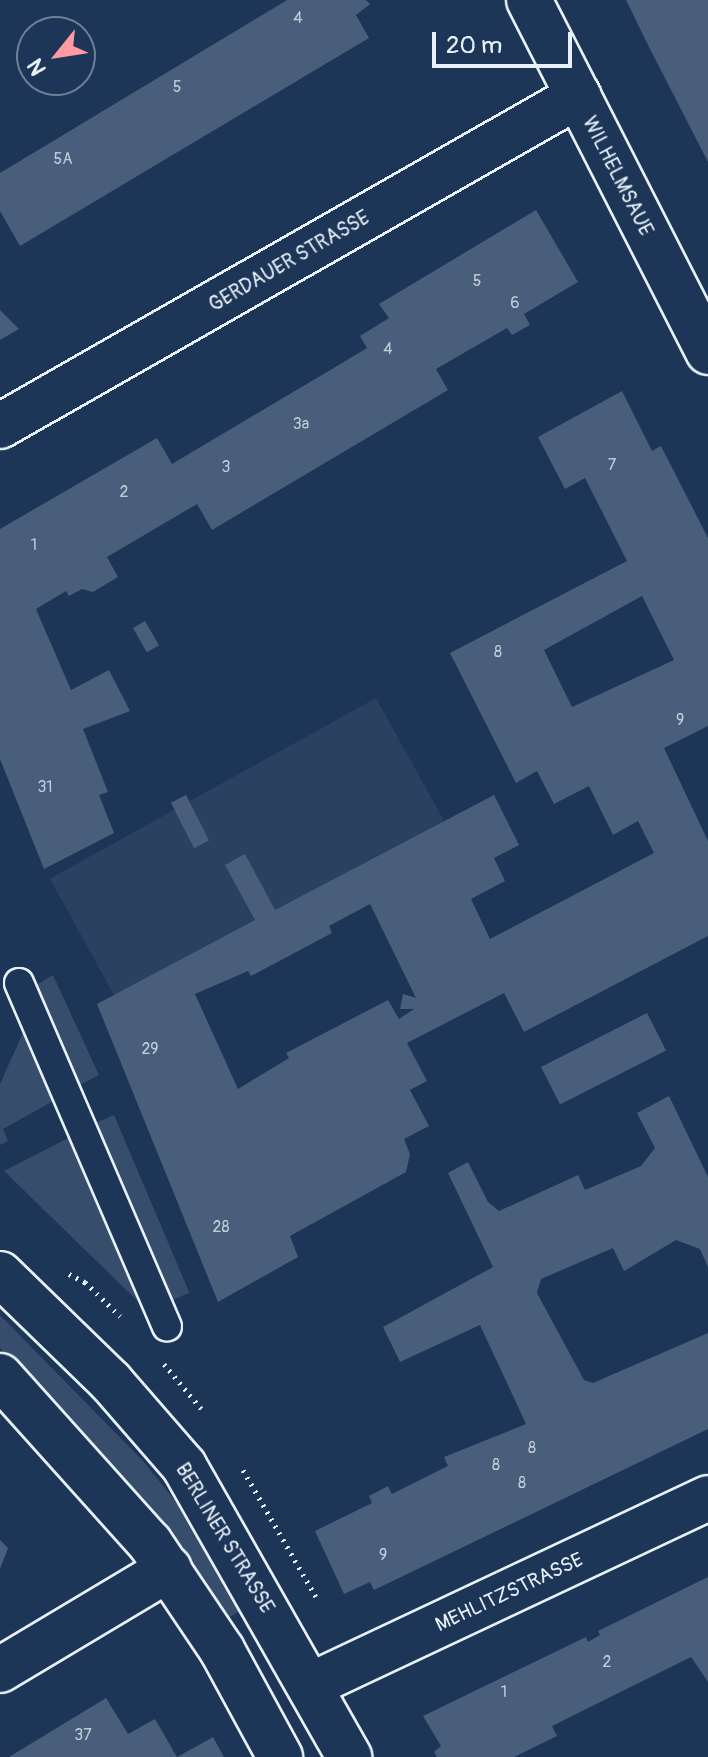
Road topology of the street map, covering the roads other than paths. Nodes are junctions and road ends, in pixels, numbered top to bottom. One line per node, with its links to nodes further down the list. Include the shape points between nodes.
1 (529, 0): 2 (street, WILHELMSAUE)
2 (578, 96): 3 (street, WILHELMSAUE); 4 (street, GERDAUER STRASSE)
3 (708, 352)
4 (0, 426)
5 (19, 983): 7 (lane)
6 (0, 1274): 12 (street, BERLINER STRASSE, via 111,1382 184,1466)
7 (167, 1326)
8 (0, 1376): 10 (street, via 114,1499)
9 (708, 1498): 12 (street, MEHLITZSTRASSE)
10 (169, 1569): 11 (street); 13 (street, via 222,1650)
11 (0, 1670)
12 (311, 1685): 14 (street, BERLINER STRASSE)
13 (280, 1757)
14 (349, 1757)

